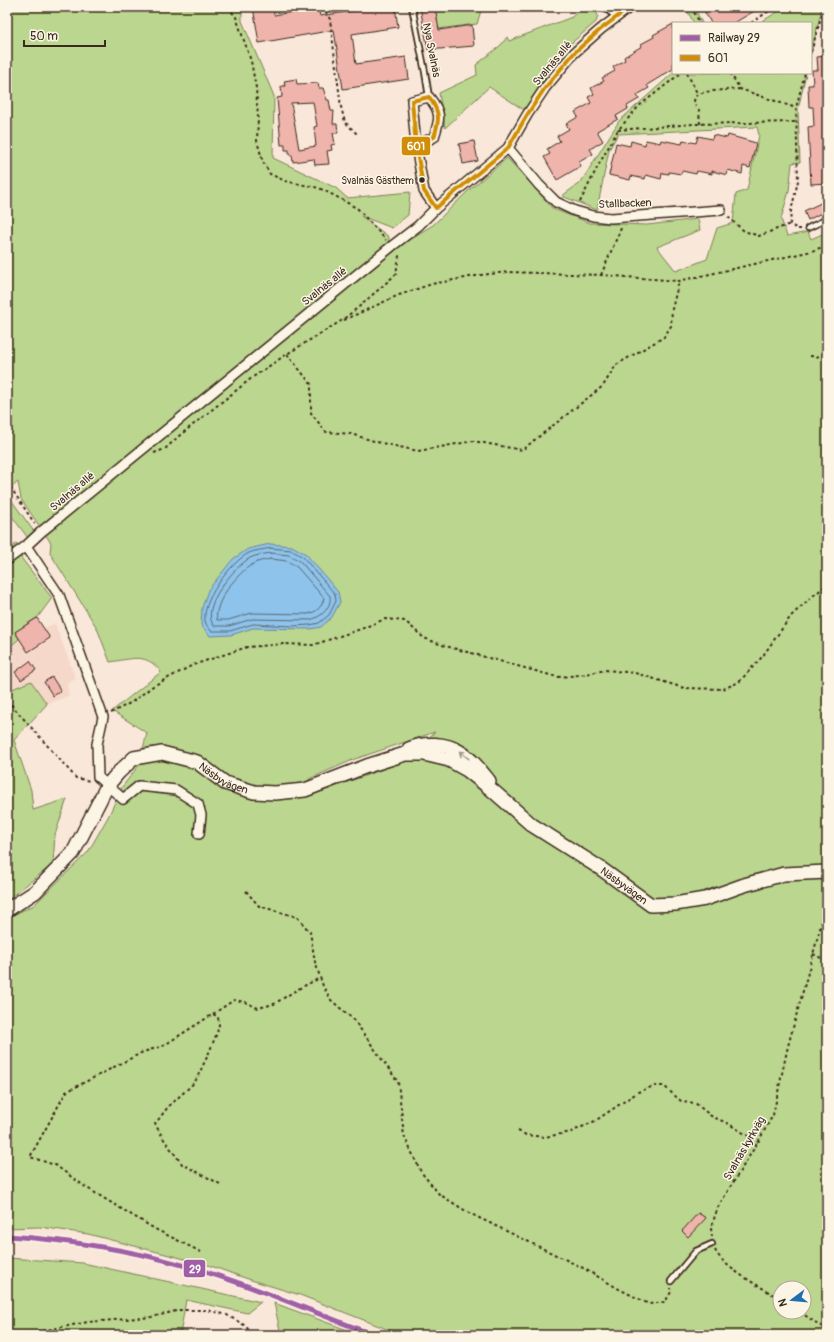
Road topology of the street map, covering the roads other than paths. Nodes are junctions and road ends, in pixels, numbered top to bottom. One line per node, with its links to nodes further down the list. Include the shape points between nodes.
1 (412, 7): 5 (lane, Nya Svalnäs)
2 (603, 7): 4 (lane)
3 (630, 7): 4 (street, Svalnäs allé)
4 (617, 17): 7 (street, Svalnäs allé, via 574,53 545,88)
5 (429, 97): 6 (street, via 412,101); 6 (street, Nya Svalnäs, via 436,106 440,120 434,137)
6 (416, 146): 8 (street, via 424,191)
7 (508, 148): 8 (street, Svalnäs allé); 9 (street, Stallbacken, via 556,202 575,211 612,218)
8 (436, 208): 12 (street, Svalnäs allé, via 418,226 140,450)
9 (721, 210)
10 (827, 219): 11 (lane)
11 (808, 228)
12 (26, 546): 13 (street, Svalnäs allé); 14 (street, via 59,595 103,717 96,760 98,777)
13 (7, 560)
14 (107, 786): 15 (street, via 123,799 139,786 176,790 198,804 201,815); 16 (street, Näsbyvägen, via 134,758 162,753 197,762 224,783 254,792 275,793 305,790 393,757 424,754 449,760 467,770 532,825 600,868 651,905 705,899 784,874); 17 (street, Näsbyvägen, via 73,853 35,892)
15 (199, 834)
16 (827, 872)
17 (7, 910)
18 (712, 1244): 19 (lane, via 696,1251)
19 (671, 1281)

